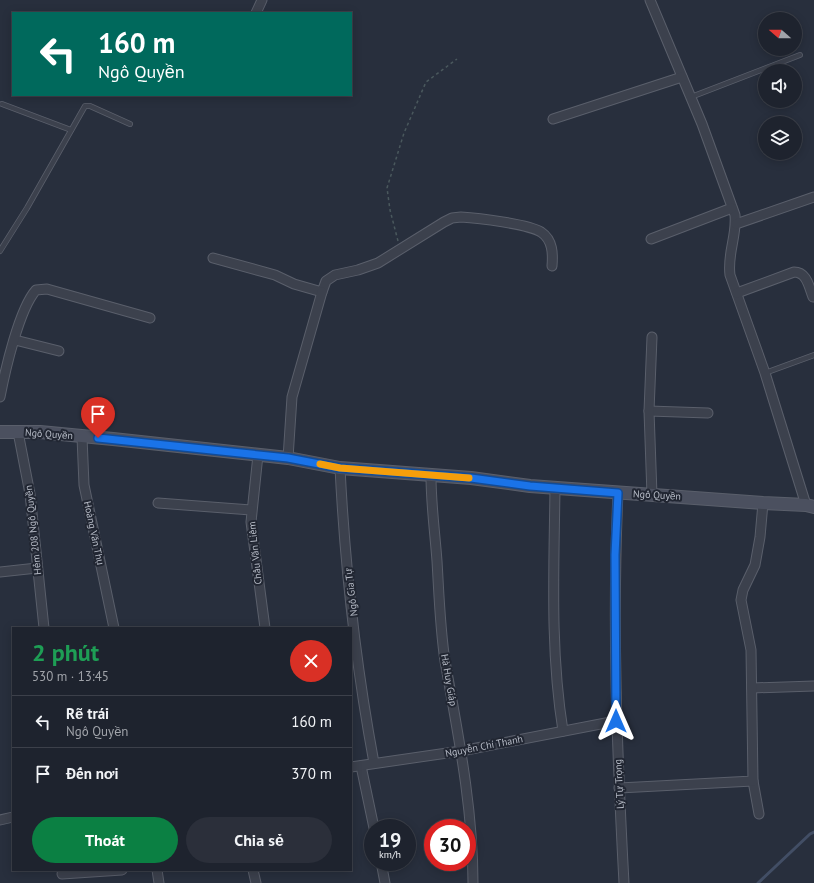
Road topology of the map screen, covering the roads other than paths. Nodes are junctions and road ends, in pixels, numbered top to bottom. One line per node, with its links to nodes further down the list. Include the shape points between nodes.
1 (262, 0): 3 (street)
2 (650, 0): 5 (street)
3 (256, 12)
4 (797, 56): 6 (lane)
5 (682, 77): 6 (street); 8 (street)
6 (691, 97): 12 (street)
7 (2, 104): 10 (lane)
8 (552, 119)
9 (130, 124): 10 (lane, via 86,106)
10 (71, 130): 15 (lane)
11 (814, 196): 13 (street)
12 (732, 208): 13 (street); 14 (street)
13 (736, 224): 19 (street, via 729,264)
14 (651, 239)
15 (0, 251)
16 (214, 258): 18 (street, via 269,273)
17 (552, 266): 18 (street, via 553,251 542,233 524,227 470,218 452,218 378,263 334,275 326,280)
18 (322, 292): 34 (street, via 292,397)
19 (737, 293): 20 (street, via 800,272 804,275); 26 (street)
20 (813, 297)
21 (150, 318): 23 (street, via 40,288 32,294)
22 (652, 337): 28 (street)
23 (15, 340): 24 (street); 27 (street)
24 (59, 351)
25 (814, 355): 26 (lane)
26 (765, 373): 42 (street)
27 (0, 397)
28 (649, 411): 29 (street); 39 (street)
29 (708, 414)
30 (0, 432): 31 (street, Ngô Quyền)
31 (18, 432): 32 (street, Ngô Quyền); 44 (street, Hẻm 208 Ngô Quyền, via 30,494)
32 (82, 437): 33 (street, Ngô Quyền); 47 (street, Hoàng Văn Thụ, via 84,485)
33 (258, 455): 34 (street, Ngô Quyền); 43 (street, Châu Văn Liêm)
34 (288, 458): 35 (street, Ngô Quyền)
35 (340, 468): 36 (street, Ngô Quyền); 54 (street, Ngô Gia Tự, via 343,530 363,697)
36 (431, 476): 37 (street, Ngô Quyền); 53 (street, Hà Huy Giáp, via 431,505 444,647)
37 (555, 488): 38 (street, Ngô Quyền); 52 (street, via 554,632 558,703)
38 (618, 493): 39 (street, Ngô Quyền); 51 (street, Lý Tự Trọng, via 615,555)
39 (652, 495): 41 (street, Ngô Quyền)
40 (158, 503): 43 (street)
41 (762, 503): 42 (street, Ngô Quyền); 50 (street, via 755,565 741,600 751,650)
42 (810, 506)
43 (252, 510): 48 (street, Châu Văn Liêm, via 252,534)
44 (37, 568): 45 (street); 46 (street, Hẻm 208 Ngô Quyền)
45 (0, 572)
46 (44, 627)
47 (114, 627)
48 (265, 627)
49 (814, 686): 50 (street)
50 (752, 688): 57 (street)
51 (616, 721): 52 (street, Nguyễn Chí Thanh); 58 (street, Lý Tự Trọng)
52 (563, 731): 53 (street, Nguyễn Chí Thanh)
53 (461, 751): 54 (street, Nguyễn Chí Thanh); 71 (street, Hà Huy Giáp, via 470,813)
54 (374, 763): 55 (street, Nguyễn Chí Thanh)
55 (361, 766): 56 (street, Nguyễn Chí Thanh); 61 (street)
56 (352, 767)
57 (753, 781): 58 (street); 59 (street)
58 (619, 788): 72 (street, Lý Tự Trọng)
59 (759, 814)
60 (12, 817): 62 (street)
61 (372, 819)
62 (0, 820)
63 (107, 871): 67 (street)
64 (157, 871): 68 (street)
65 (253, 871): 69 (street)
66 (383, 871): 70 (street)
67 (62, 874)
68 (159, 883)
69 (256, 883)
70 (385, 883)
71 (473, 883)
72 (624, 883)

